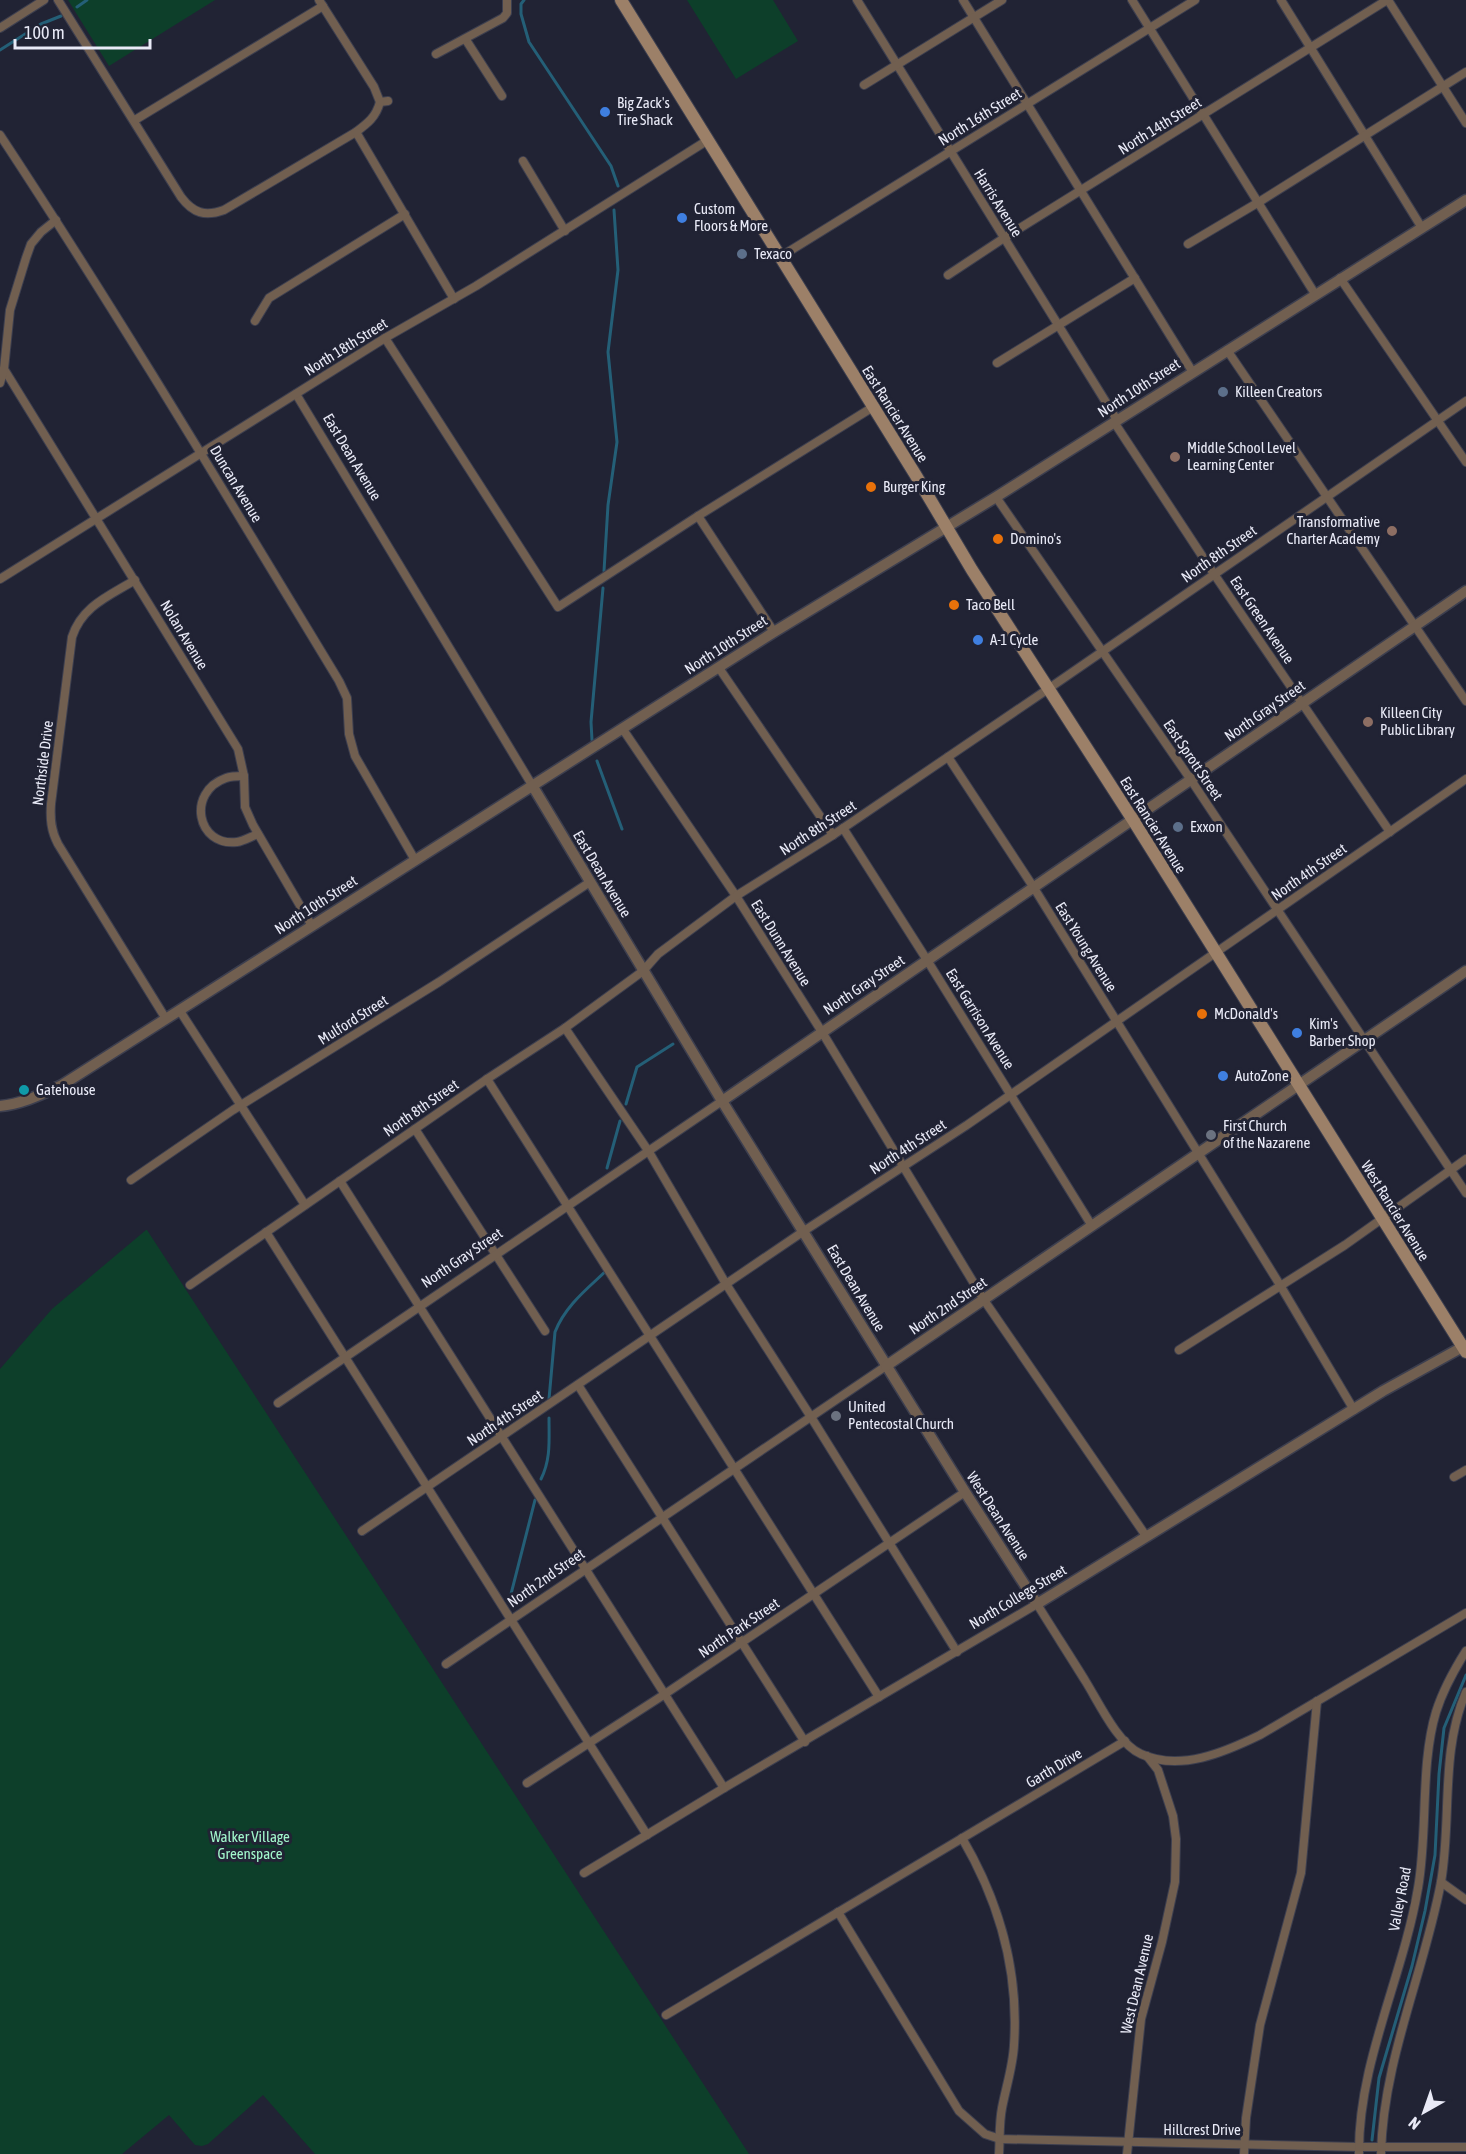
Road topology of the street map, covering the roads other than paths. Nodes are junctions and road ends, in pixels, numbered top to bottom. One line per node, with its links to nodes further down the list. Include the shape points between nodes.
1 (44, 0): 14 (street)
2 (58, 0): 26 (street)
3 (507, 0): 16 (street, via 503,18)
4 (621, 0): 31 (main road, East Rancier Avenue)
5 (857, 0): 19 (street, Harris Avenue)
6 (963, 0): 13 (street)
7 (1002, 0): 13 (street)
8 (1132, 0): 15 (street)
9 (1195, 0): 15 (street, North 16th Street)
10 (1281, 0): 17 (street)
11 (1388, 0): 17 (street, North 14th Street); 22 (street)
12 (321, 3): 26 (street); 28 (street, via 384,102 377,114)
13 (974, 17): 19 (street); 24 (street)
14 (0, 28)
15 (1149, 28): 24 (street, North 16th Street); 25 (street)
16 (466, 40): 18 (street); 23 (street)
17 (1311, 49): 25 (street, North 14th Street); 30 (street)
18 (436, 54)
19 (897, 64): 21 (street); 32 (street, Harris Avenue)
20 (1466, 72): 22 (street)
21 (864, 85)
22 (1443, 86): 27 (street); 30 (street)
23 (502, 96)
24 (1027, 103): 32 (street, North 16th Street); 34 (street)
25 (1204, 115): 34 (street, North 14th Street); 35 (street)
26 (135, 120): 28 (street, via 187,205 207,215 224,210)
27 (1466, 123)
28 (356, 132): 37 (street)
29 (0, 135): 39 (street, Duncan Avenue)
30 (1365, 136): 35 (street); 40 (street)
31 (708, 140): 41 (street, North 18th Street); 44 (main road, East Rancier Avenue)
32 (951, 152): 42 (street, Harris Avenue); 44 (street, North 16th Street)
33 (523, 161): 41 (street)
34 (1082, 191): 42 (street, North 14th Street); 46 (street)
35 (1259, 202): 43 (street); 48 (street)
36 (1462, 202): 38 (street); 40 (street, North 10th Street)
37 (405, 214): 49 (street); 50 (street, via 269,298)
38 (1466, 215)
39 (56, 220): 55 (street, via 31,244 26,258 10,310); 63 (street, Duncan Avenue)
40 (1422, 228): 47 (street, North 10th Street)
41 (565, 231): 49 (street, North 18th Street)
42 (1004, 238): 45 (street, North 14th Street); 51 (street, Harris Avenue)
43 (1188, 244)
44 (780, 257): 60 (main road, East Rancier Avenue)
45 (948, 276)
46 (1135, 278): 51 (street); 56 (street)
47 (1340, 278): 48 (street, North 10th Street); 62 (street)
48 (1315, 294): 53 (street, North 10th Street)
49 (454, 299): 52 (street, North 18th Street)
50 (255, 321)
51 (1058, 325): 54 (street); 61 (street, Harris Avenue)
52 (386, 338): 58 (street, North 18th Street); 67 (street, via 558,607)
53 (1227, 350): 56 (street, North 10th Street); 66 (street)
54 (997, 363)
55 (4, 369): 57 (street); 68 (street, Nolan Avenue)
56 (1192, 371): 61 (street, North 10th Street)
57 (0, 383)
58 (296, 394): 63 (street, North 18th Street); 86 (street, East Dean Avenue)
59 (1466, 401): 62 (street, North 8th Street)
60 (873, 407): 67 (street); 69 (main road, East Rancier Avenue)
61 (1115, 421): 65 (street, North 10th Street); 70 (street, East Green Avenue)
62 (1438, 421): 64 (street); 66 (street, North 8th Street)
63 (202, 453): 68 (street, North 18th Street); 92 (street, Duncan Avenue, via 339,681 346,698 349,734 356,756)
64 (1466, 462)
65 (996, 497): 69 (street, North 10th Street); 76 (street, East Sprott Street)
66 (1326, 497): 70 (street, North 8th Street); 74 (street)
67 (698, 516): 75 (street)
68 (97, 519): 71 (street, North 18th Street); 72 (street, Nolan Avenue)
69 (947, 527): 75 (street, North 10th Street); 78 (main road, East Rancier Avenue)
70 (1214, 574): 76 (street, North 8th Street); 80 (street, East Green Avenue)
71 (0, 579)
72 (135, 580): 83 (street, Nolan Avenue, via 238,749); 103 (street, Northside Drive, via 88,609 75,627 50,818 58,844)
73 (1466, 591): 74 (street, North Gray Street)
74 (1415, 626): 79 (street); 80 (street, North Gray Street)
75 (774, 632): 77 (street, North 10th Street)
76 (1102, 650): 78 (street, North 8th Street); 85 (street, East Sprott Street)
77 (719, 668): 81 (street, North 10th Street); 91 (street)
78 (1048, 689): 82 (street, North 8th Street); 87 (main road, East Rancier Avenue)
79 (1466, 701)
80 (1303, 704): 85 (street, North Gray Street); 89 (street, East Green Avenue)
81 (622, 728): 86 (street, North 10th Street); 95 (street, East Dunn Avenue)
82 (948, 757): 88 (street, North 8th Street); 94 (street, East Young Avenue)
83 (244, 776): 90 (street, Nolan Avenue, via 245,807); 90 (street, via 226,778 214,785 204,796 200,818 222,841 237,842)
84 (1466, 779): 89 (street, North 4th Street)
85 (1191, 780): 87 (street, North Gray Street); 96 (street, East Sprott Street)
86 (532, 785): 92 (street, North 10th Street); 93 (street, East Dean Avenue)
87 (1132, 820): 94 (street, North Gray Street); 98 (main road, East Rancier Avenue)
88 (843, 828): 91 (street, North 8th Street); 99 (street, East Garrison Avenue)
89 (1390, 832): 96 (street, North 4th Street)
90 (258, 834): 97 (street, Nolan Avenue)
91 (833, 835): 95 (street, North 8th Street)
92 (415, 860): 97 (street, North 10th Street)
93 (590, 882): 100 (street, East Dean Avenue); 113 (street, Mulford Street)
94 (1034, 888): 99 (street, North Gray Street); 104 (street, East Young Avenue)
95 (736, 896): 100 (street, North 8th Street, via 658,954); 106 (street, East Dunn Avenue)
96 (1278, 910): 98 (street, North 4th Street); 107 (street, East Sprott Street)
97 (312, 926): 102 (street, North 10th Street)
98 (1216, 952): 104 (street, North 4th Street); 109 (main road, East Rancier Avenue)
99 (927, 960): 106 (street, North Gray Street); 110 (street, East Garrison Avenue)
100 (643, 971): 105 (street, North 8th Street); 111 (street, East Dean Avenue)
101 (1466, 971): 107 (street, North 2nd Street)
102 (180, 1011): 103 (street, North 10th Street); 113 (street)
103 (166, 1019): 112 (street, North 10th Street, via 62,1085)
104 (1116, 1021): 110 (street, North 4th Street); 116 (street, East Young Avenue)
105 (565, 1028): 108 (street, North 8th Street); 115 (street)
106 (822, 1032): 111 (street, North Gray Street); 118 (street, East Dunn Avenue)
107 (1366, 1040): 109 (street, North 2nd Street); 119 (street, East Sprott Street)
108 (487, 1079): 114 (street, North 8th Street); 124 (street)
109 (1299, 1086): 116 (street, North 2nd Street); 125 (main road, West Rancier Avenue)
110 (1011, 1093): 118 (street, North 4th Street); 126 (street, East Garrison Avenue)
111 (722, 1101): 115 (street, North Gray Street); 128 (street, East Dean Avenue)
112 (0, 1106)
113 (241, 1106): 120 (street, Mulford Street); 123 (street)
114 (415, 1129): 121 (street, North 8th Street); 129 (street)
115 (649, 1152): 124 (street, North Gray Street); 130 (street)
116 (1199, 1154): 126 (street, North 2nd Street); 132 (street, East Young Avenue)
117 (1466, 1159): 119 (street)
118 (902, 1167): 128 (street, North 4th Street); 133 (street, East Dunn Avenue)
119 (1451, 1170): 122 (street, East Sprott Street); 125 (street)
120 (131, 1180)
121 (340, 1181): 123 (street, North 8th Street); 134 (street)
122 (1466, 1193)
123 (305, 1205): 127 (street, North 8th Street)
124 (567, 1205): 129 (street, North Gray Street); 136 (street)
125 (1382, 1219): 132 (street); 137 (main road, West Rancier Avenue)
126 (1092, 1226): 133 (street, North 2nd Street)
127 (266, 1232): 131 (street, North 8th Street); 139 (street)
128 (804, 1232): 130 (street, North 4th Street); 140 (street, East Dean Avenue)
129 (495, 1254): 134 (street, North Gray Street); 135 (street)
130 (726, 1284): 136 (street, North 4th Street); 144 (street)
131 (190, 1285)
132 (1280, 1286): 138 (street); 143 (street, East Young Avenue)
133 (984, 1300): 140 (street, North 2nd Street); 153 (street, East Dunn Avenue)
134 (419, 1305): 139 (street, North Gray Street); 145 (street)
135 (545, 1331)
136 (651, 1336): 141 (street, North 4th Street); 146 (street)
137 (1465, 1348): 143 (street, North College Street)
138 (1179, 1350)
139 (344, 1356): 142 (street, North Gray Street); 149 (street)
140 (886, 1366): 144 (street, North 2nd Street); 150 (street, West Dean Avenue)
141 (578, 1385): 145 (street, North 4th Street); 151 (street)
142 (278, 1402)
143 (1354, 1410): 153 (street, North College Street)
144 (811, 1417): 146 (street, North 2nd Street); 154 (street)
145 (503, 1436): 149 (street, North 4th Street); 155 (street)
146 (735, 1468): 151 (street, North 2nd Street); 156 (street)
147 (1466, 1470): 148 (street)
148 (1454, 1477)
149 (427, 1487): 152 (street, North 4th Street); 159 (street)
150 (965, 1492): 154 (street, North Park Street); 157 (street, West Dean Avenue)
151 (661, 1517): 155 (street, North 2nd Street); 160 (street)
152 (362, 1531)
153 (1146, 1536): 157 (street, North College Street)
154 (889, 1543): 156 (street, North Park Street); 162 (street)
155 (587, 1568): 159 (street, North 2nd Street); 165 (street)
156 (814, 1594): 160 (street, North Park Street); 166 (street)
157 (1037, 1604): 162 (street, North College Street); 168 (street, West Dean Avenue)
158 (1466, 1613): 167 (street)
159 (511, 1620): 163 (street, North 2nd Street); 170 (street)
160 (742, 1642): 165 (street, North Park Street); 169 (street)
161 (1466, 1651): 185 (street, Valley Road, via 1445,1687 1436,1714 1418,1889 1371,2060)
162 (957, 1652): 166 (street, North College Street)
163 (446, 1664)
164 (1466, 1692): 177 (street, via 1456,1717 1449,1754)
165 (665, 1694): 170 (street, North Park Street); 173 (street)
166 (879, 1697): 169 (street, North College Street)
167 (1317, 1701): 171 (street, via 1233,1749 1184,1761); 183 (street, via 1301,1873 1260,2025)
168 (1125, 1741): 171 (street); 175 (street, Garth Drive)
169 (805, 1742): 173 (street, North College Street)
170 (589, 1744): 172 (street, North Park Street); 174 (street)
171 (1147, 1756): 182 (street, West Dean Avenue, via 1158,1770 1173,1816 1175,1882 1141,2019)
172 (527, 1784)
173 (724, 1788): 174 (street, North College Street)
174 (647, 1835): 176 (street, North College Street)
175 (962, 1838): 179 (street, Garth Drive); 181 (street, via 989,1889 1011,1965 1014,2044)
176 (584, 1873)
177 (1441, 1882): 178 (street); 186 (street, via 1394,2062)
178 (1466, 1900)
179 (838, 1912): 180 (street, Garth Drive); 181 (street, Hillcrest Drive, via 959,2111 985,2134)
180 (666, 2015)
181 (999, 2139): 182 (street, Hillcrest Drive); 187 (street)
182 (1126, 2143): 183 (street, Hillcrest Drive); 188 (street, West Dean Avenue)
183 (1244, 2143): 185 (street, Hillcrest Drive); 189 (street)
184 (1466, 2148): 186 (street, Hillcrest Drive)
185 (1359, 2151): 186 (street, Hillcrest Drive)
186 (1381, 2151)
187 (999, 2154)
188 (1127, 2154)
189 (1244, 2154)

